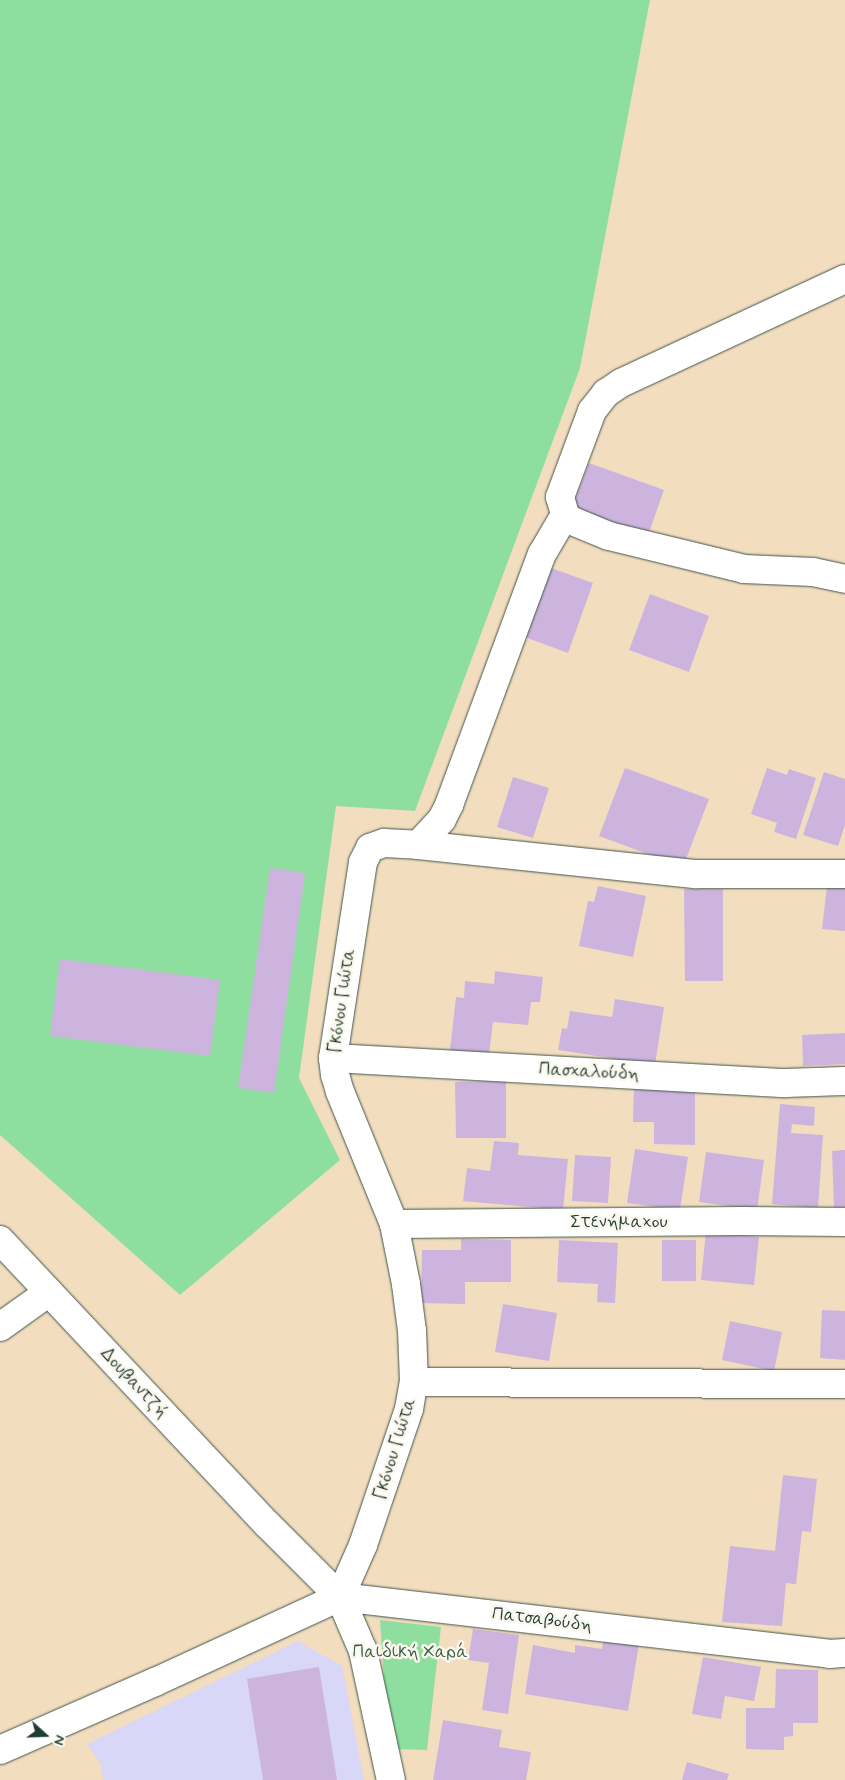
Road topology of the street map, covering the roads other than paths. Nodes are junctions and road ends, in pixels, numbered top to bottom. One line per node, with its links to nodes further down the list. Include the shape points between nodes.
1 (845, 279): 2 (street, via 621,383 606,393 592,411 560,497)
2 (565, 515): 3 (street, via 609,536 744,569 813,572); 4 (street, via 542,554 449,805 442,819)
3 (845, 579)
4 (418, 845): 5 (street, via 696,874); 6 (street, Γκόνου Γιώτα, via 384,844 370,848 363,862)
5 (845, 874)
6 (333, 1058): 7 (street, Πασχαλούδη, via 785,1083); 9 (street, Γκόνου Γιώτα, via 340,1092)
7 (845, 1081)
8 (845, 1222): 9 (street, Στενήμαχου)
9 (394, 1224): 13 (street, Γκόνου Γιώτα, via 412,1331)
10 (0, 1240): 11 (street, Δουβαντζή)
11 (48, 1292): 12 (street); 15 (street, Δουβαντζή)
12 (0, 1327)
13 (414, 1382): 14 (street); 15 (street, Γκόνου Γιώτα, via 409,1409 377,1507)
14 (845, 1384)
15 (340, 1597): 16 (street, Πατσαβούδη, via 828,1654); 17 (street); 18 (street, via 363,1651)
16 (845, 1653)
17 (0, 1750)
18 (391, 1780)

